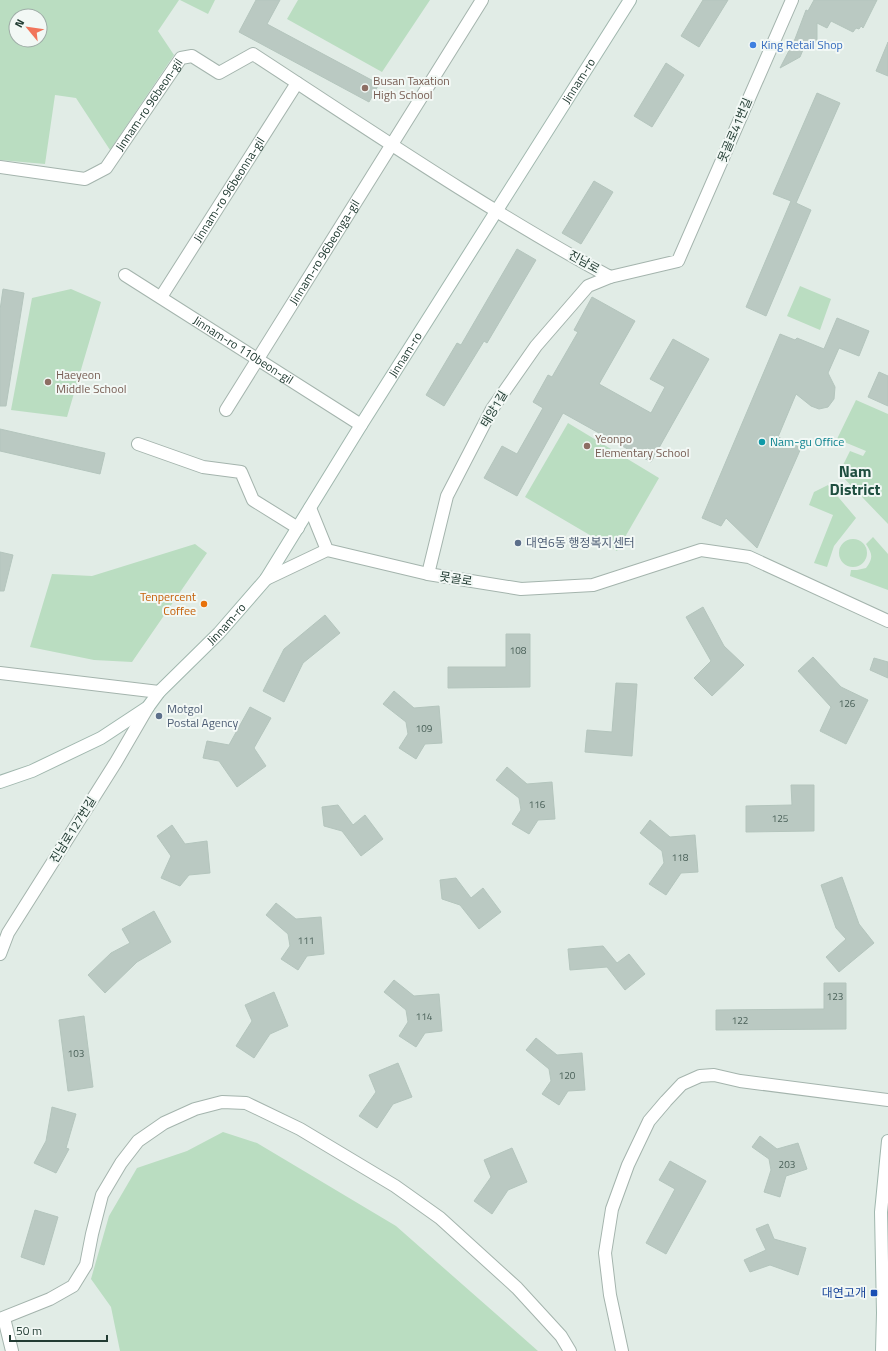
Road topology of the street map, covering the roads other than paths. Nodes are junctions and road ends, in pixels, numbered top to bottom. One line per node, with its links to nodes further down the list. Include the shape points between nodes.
1 (482, 0): 5 (street)
2 (630, 0): 7 (street, Jinnam-ro)
3 (792, 0): 8 (street, 못골로41번길)
4 (297, 83): 5 (street, Jinnam-ro 96beon-gil); 6 (street, Jinnam-ro 96beon-gil, via 253,54 219,73 192,56 181,58 106,168 85,179); 11 (street, Jinnam-ro 96beonna-gil)
5 (392, 146): 7 (street, Jinnam-ro 96beon-gil); 12 (street, Jinnam-ro 96beonga-gil)
6 (0, 166)
7 (497, 211): 10 (street, 진남로); 14 (street, Jinnam-ro)
8 (678, 261): 10 (street, 진남로)
9 (125, 275): 11 (street, Jinnam-ro 110beon-gil)
10 (610, 277): 19 (street, 태양1길, via 588,286 536,346 492,409 447,496)
11 (161, 297): 12 (street, Jinnam-ro 110beon-gil)
12 (258, 360): 13 (street, Jinnam-ro 96beonga-gil); 14 (street, Jinnam-ro 110beon-gil)
13 (226, 410)
14 (361, 425): 16 (street, Jinnam-ro)
15 (138, 444): 17 (street, via 202,467 241,472 253,500)
16 (310, 508): 17 (street, Jinnam-ro); 18 (street)
17 (298, 528): 20 (street, Jinnam-ro)
18 (327, 550): 19 (street, 못골로); 20 (street)
19 (428, 574): 21 (street, 못골로, via 521,589 594,585 701,550 749,557)
20 (266, 579): 23 (street, Jinnam-ro, via 219,633)
21 (888, 621)
22 (0, 673): 23 (street)
23 (159, 692): 24 (street, Jinnam-ro)
24 (148, 707): 25 (street, Jinnam-ro, via 101,738 32,771); 26 (street, 진남로127번길, via 116,762)
25 (0, 782)
26 (4, 933): 27 (street, 진남로127번길)
27 (0, 954)
28 (888, 1100): 33 (street, via 740,1081 714,1075 700,1076 682,1084 649,1121 628,1165 612,1209 605,1252 610,1295)
29 (888, 1141): 34 (street, via 881,1212)
30 (2, 1318): 31 (street); 32 (street, via 50,1299 73,1286 86,1265 102,1195 120,1163 138,1141 164,1123 195,1109 222,1102 246,1103 300,1129 395,1186 440,1218 517,1288 561,1336)
31 (12, 1351)
32 (570, 1351)
33 (622, 1351)
34 (882, 1351)

